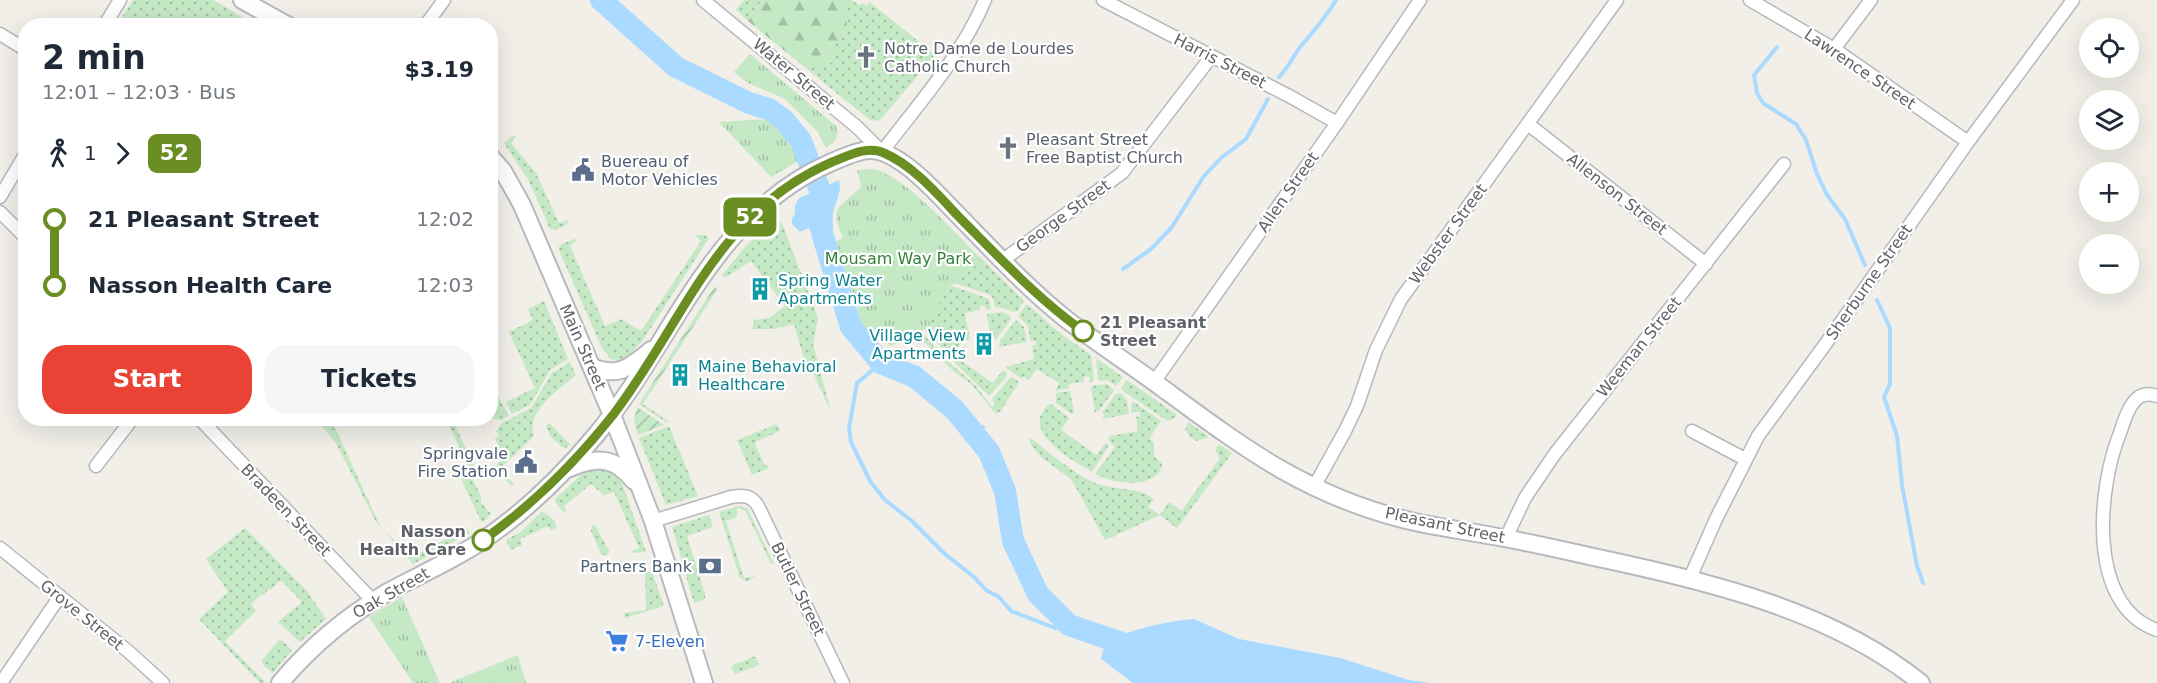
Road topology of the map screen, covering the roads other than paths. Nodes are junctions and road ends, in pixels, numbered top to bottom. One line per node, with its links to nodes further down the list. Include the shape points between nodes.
1 (120, 0): 12 (street)
2 (242, 0): 13 (main road)
3 (444, 0): 14 (street)
4 (703, 0): 22 (street, Water Street)
5 (985, 0): 22 (street, via 949,65)
6 (1103, 0): 18 (street, Harris Street)
7 (1420, 0): 19 (street, Allen Street)
8 (1617, 0): 20 (street, Webster Street)
9 (1750, 0): 17 (street, Lawrence Street)
10 (1871, 0): 17 (street)
11 (2073, 0): 21 (street, Sherburne Street)
12 (109, 18)
13 (271, 18)
14 (431, 18)
15 (0, 34): 16 (street)
16 (18, 45)
17 (1834, 49): 21 (street, Lawrence Street)
18 (1210, 57): 19 (street, Harris Street); 30 (street, George Street, via 1122,173)
19 (1337, 123): 34 (street, Allen Street)
20 (1528, 124): 31 (street, Allenson Street); 43 (street, Webster Street, via 1401,299 1376,350 1357,406)
21 (1968, 142): 40 (street, Sherburne Street, via 1768,419)
22 (882, 152): 30 (main road, Pleasant Street, via 928,185); 32 (main road, Oak Street, via 866,151 840,159 802,177 753,214 726,243)
23 (18, 162): 26 (street)
24 (1784, 164): 31 (street, Weeman Street)
25 (498, 165): 33 (main road, Main Street, via 522,205)
26 (4, 179): 27 (street)
27 (0, 197)
28 (0, 212): 29 (street)
29 (18, 230)
30 (1003, 260): 34 (main road, Pleasant Street, via 1066,319)
31 (1706, 264): 46 (street, Weeman Street, via 1554,455 1525,498)
32 (659, 344): 33 (main road, via 629,368 605,372); 36 (main road, Oak Street)
33 (592, 367): 36 (main road, Main Street)
34 (1154, 382): 43 (main road, Pleasant Street, via 1259,456)
35 (2157, 396): 51 (street, via 2147,394 2138,398 2124,422 2115,444 2104,501 2106,561 2113,588 2140,622)
36 (612, 415): 42 (main road, Oak Street); 44 (main road, Main Street)
37 (127, 426): 41 (street)
38 (207, 426): 50 (street, Bradeen Street)
39 (1692, 431): 40 (street)
40 (1745, 459): 48 (street, Sherburne Street)
41 (96, 466)
42 (567, 470): 44 (main road, via 593,460 616,463); 50 (main road, Oak Street, via 534,502 483,540)
43 (1314, 487): 46 (main road, Pleasant Street, via 1408,520)
44 (641, 490): 45 (main road, Main Street)
45 (653, 521): 55 (main road, Main Street); 56 (street, Butler Street, via 731,497 750,497 758,506)
46 (1506, 538): 48 (main road, Pleasant Street)
47 (0, 548): 49 (street, Grove Street)
48 (1690, 578): 57 (main road, Pleasant Street, via 1740,593 1842,634 1878,652)
49 (60, 596): 52 (street); 53 (street, Grove Street)
50 (373, 601): 54 (main road, Oak Street, via 315,645)
51 (2157, 630)
52 (1, 683)
53 (163, 683)
54 (280, 683)
55 (704, 683)
56 (843, 683)
57 (1921, 683)

